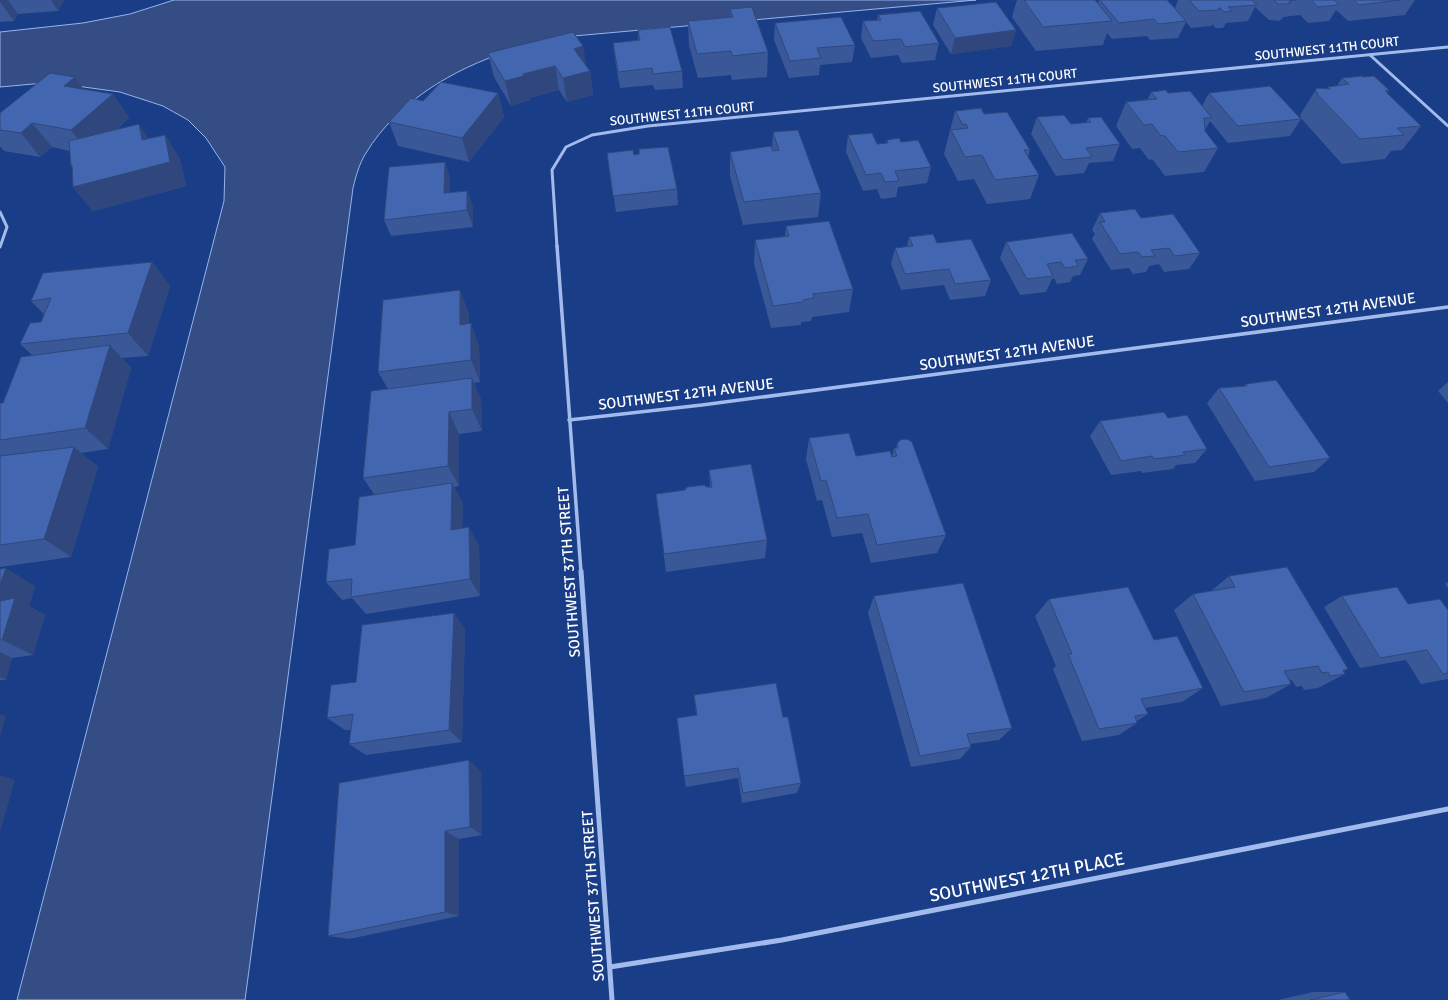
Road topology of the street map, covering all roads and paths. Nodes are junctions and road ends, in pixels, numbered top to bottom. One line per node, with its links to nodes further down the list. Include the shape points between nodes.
1 (1448, 47): 2 (street, SOUTHWEST 11TH COURT)
2 (1370, 55): 3 (street); 4 (street, SOUTHWEST 11TH COURT, via 648,126 592,135)
3 (1448, 126)
4 (566, 147): 8 (street, SOUTHWEST 37TH STREET, via 552,170 552,185)
5 (0, 212): 6 (street, via 7,227)
6 (0, 247)
7 (1448, 307): 8 (street, SOUTHWEST 12TH AVENUE, via 702,405)
8 (569, 420): 10 (street, SOUTHWEST 37TH STREET)
9 (1448, 809): 10 (street, SOUTHWEST 12TH PLACE, via 782,940)
10 (610, 968): 11 (street, SOUTHWEST 37TH STREET)
11 (612, 1000)

